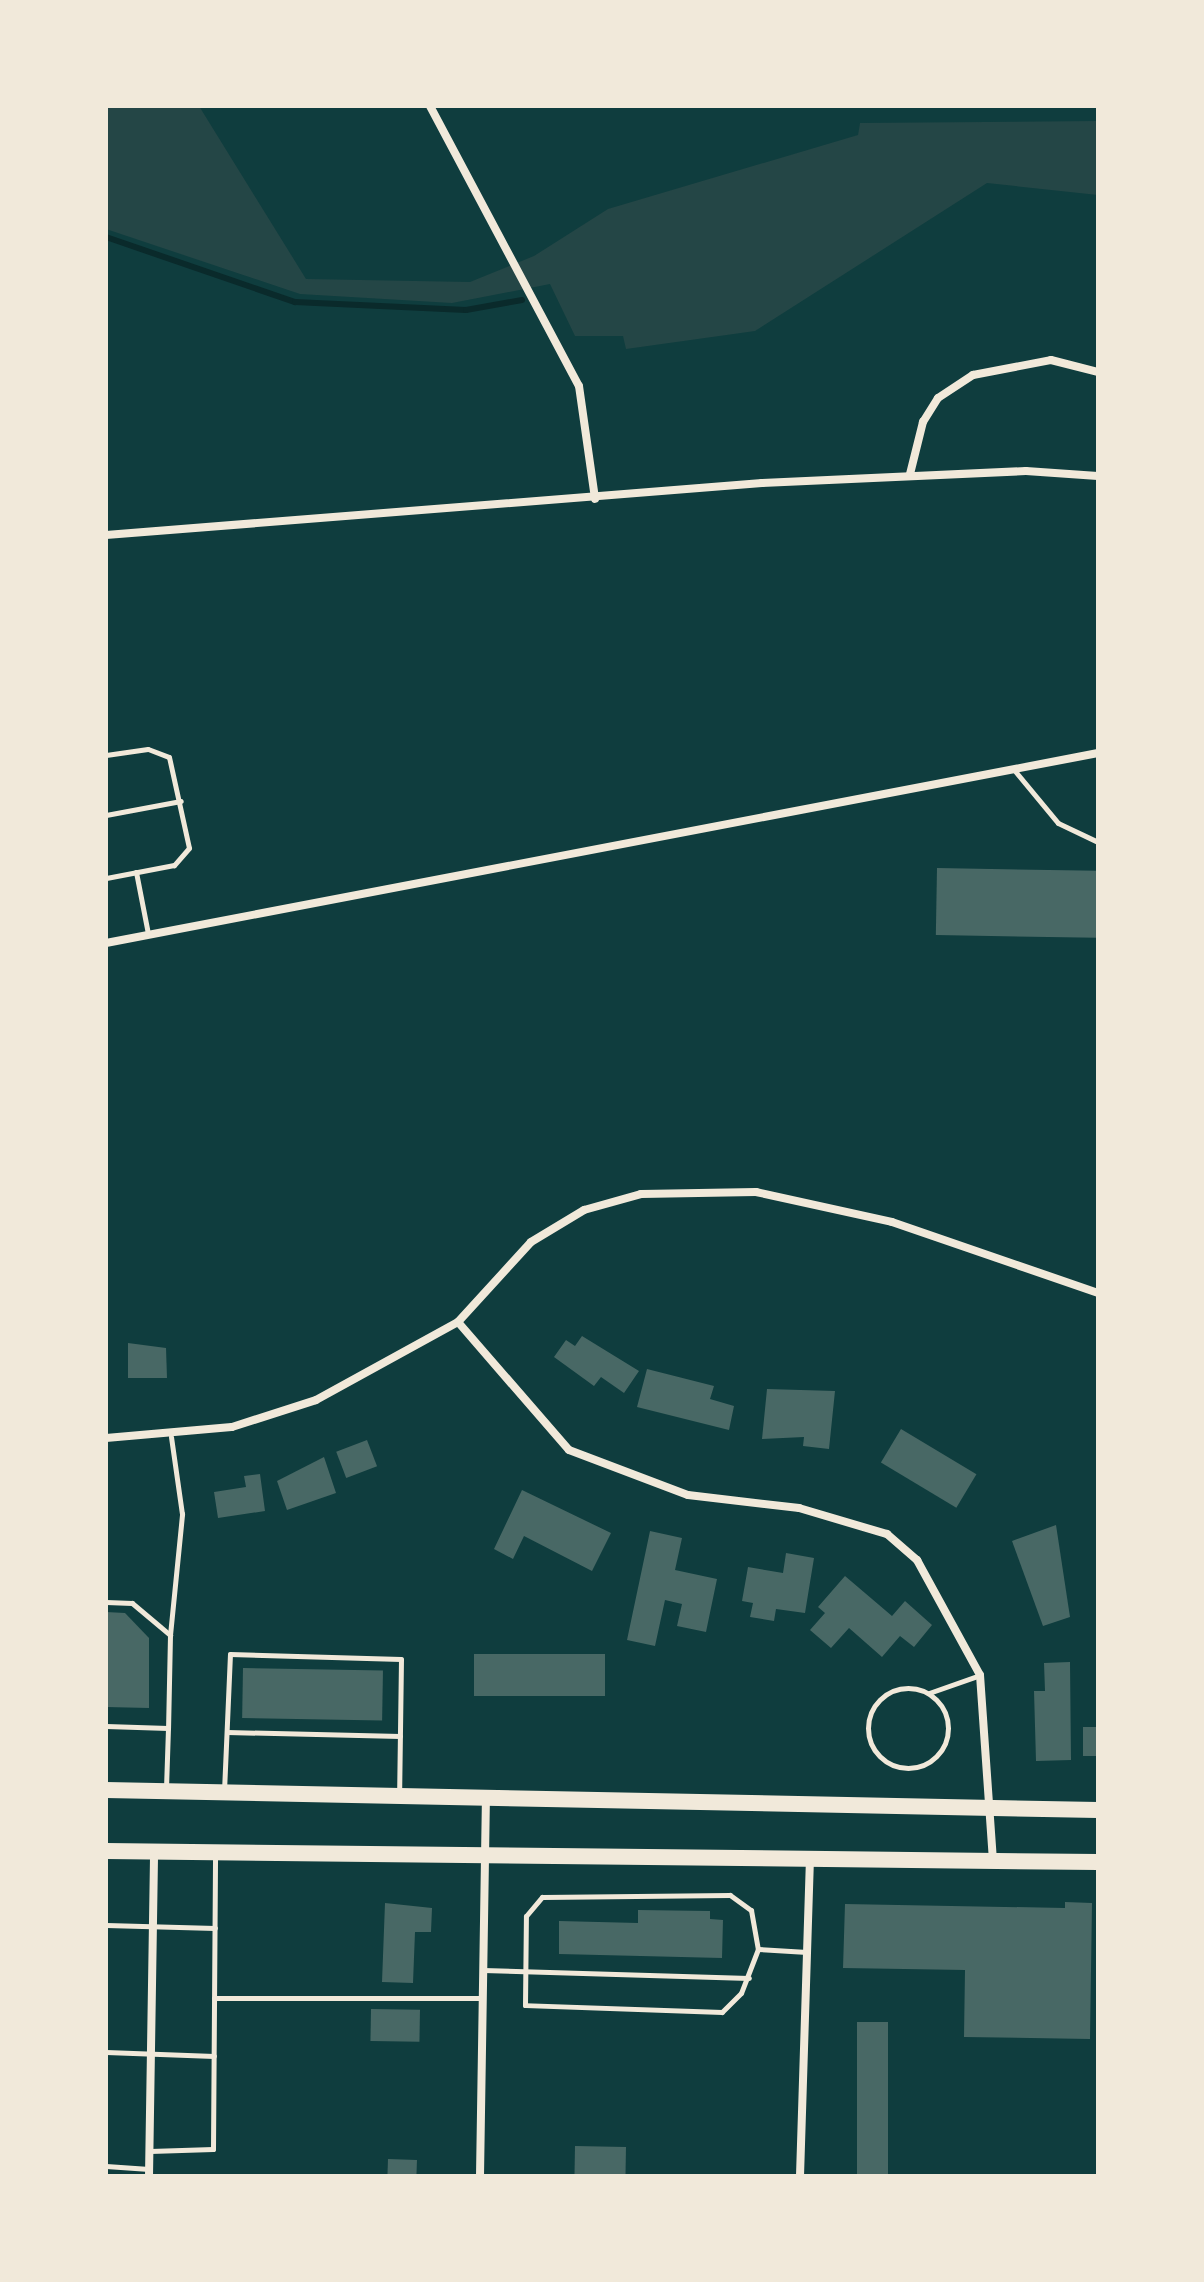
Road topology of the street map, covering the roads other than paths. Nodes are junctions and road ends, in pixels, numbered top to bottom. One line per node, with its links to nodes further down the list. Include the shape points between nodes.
1 (430, 106): 5 (street, via 579,386)
2 (1098, 372): 3 (street, via 1051,360 973,375 938,398 923,422)
3 (910, 474): 4 (street); 5 (street)
4 (1098, 476)
5 (595, 499): 6 (street)
6 (106, 535)
7 (1098, 753): 9 (street)
8 (106, 755): 10 (lane, via 160,750 174,767)
9 (1015, 771): 12 (lane, via 1058,823); 15 (street)
10 (181, 801): 11 (lane); 13 (lane, via 185,858)
11 (106, 815)
12 (1098, 842)
13 (136, 872): 14 (lane); 15 (lane)
14 (106, 878)
15 (148, 935): 16 (street)
16 (106, 943)
17 (1098, 1293): 18 (street, via 892,1222 756,1192 641,1194 584,1210 531,1242)
18 (458, 1322): 19 (street, via 316,1400 232,1427); 23 (street, via 569,1450 688,1495 799,1508 887,1534 937,1589)
19 (171, 1437): 20 (street); 22 (lane, via 182,1514)
20 (106, 1438)
21 (106, 1602): 22 (lane, via 132,1603)
22 (170, 1635): 26 (lane)
23 (980, 1675): 24 (lane); 34 (street)
24 (929, 1693): 24 (lane, via 905,1687 874,1707 868,1731 888,1763 915,1767 946,1742 946,1715)
25 (106, 1726): 26 (lane)
26 (168, 1728): 30 (lane)
27 (227, 1732): 28 (lane); 28 (lane, via 230,1654 401,1659); 31 (lane)
28 (400, 1736): 32 (lane)
29 (106, 1790): 30 (main road)
30 (165, 1791): 31 (main road)
31 (224, 1792): 32 (main road)
32 (399, 1795): 33 (main road)
33 (486, 1796): 34 (main road); 36 (street)
34 (991, 1807): 35 (main road); 41 (street)
35 (1098, 1810)
36 (485, 1850): 39 (main road); 40 (main road); 48 (street)
37 (106, 1851): 38 (main road)
38 (154, 1852): 39 (main road); 44 (street)
39 (215, 1852): 45 (lane)
40 (810, 1857): 41 (main road); 47 (street)
41 (993, 1860): 42 (main road)
42 (1098, 1862)
43 (106, 1925): 44 (lane)
44 (153, 1927): 45 (lane); 54 (street)
45 (215, 1928): 51 (lane)
46 (758, 1949): 47 (lane); 49 (lane, via 751,1910 730,1895 542,1897 526,1916); 50 (lane)
47 (807, 1952): 60 (street)
48 (483, 1970): 49 (lane); 52 (street)
49 (525, 1971): 50 (lane); 50 (lane, via 525,2005 722,2012)
50 (749, 1978)
51 (214, 1998): 52 (lane); 55 (lane)
52 (484, 1998): 59 (street)
53 (106, 2052): 54 (lane)
54 (150, 2054): 55 (lane); 56 (street)
55 (214, 2056): 56 (lane, via 213,2149)
56 (150, 2151): 58 (street)
57 (106, 2166): 58 (lane)
58 (149, 2172)
59 (480, 2176)
60 (800, 2176)

